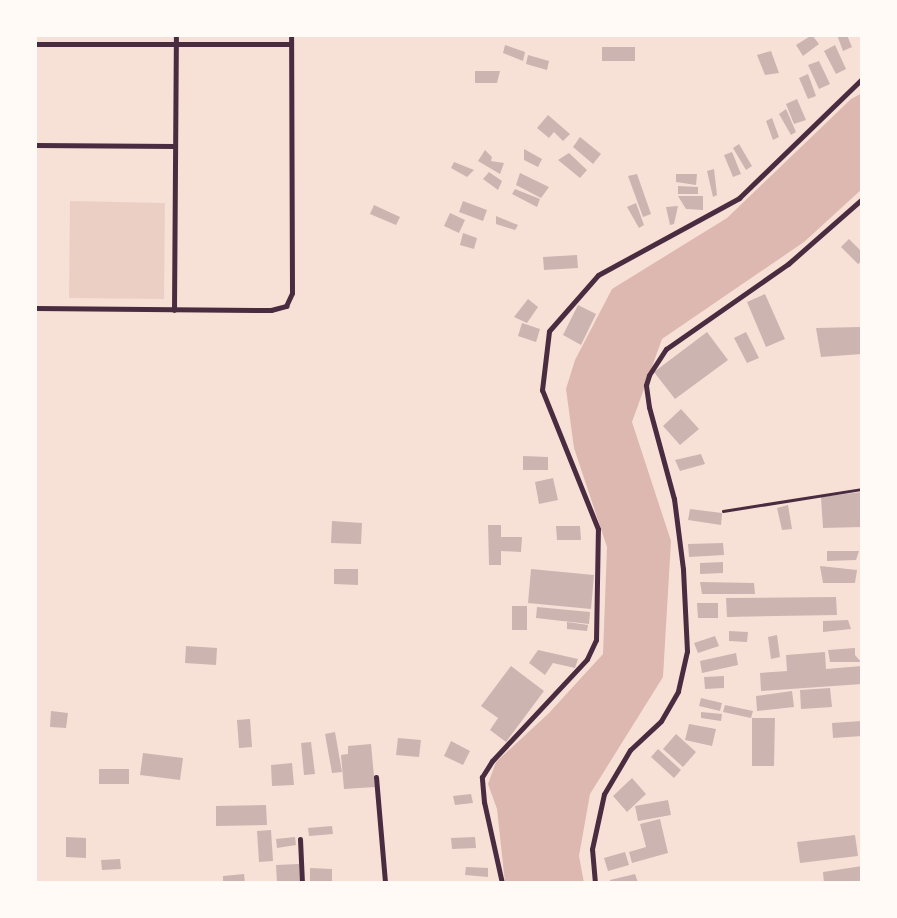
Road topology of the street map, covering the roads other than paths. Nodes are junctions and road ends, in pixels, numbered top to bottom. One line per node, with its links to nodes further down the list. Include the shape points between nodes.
1 (176, 35): 4 (street)
2 (291, 35): 5 (street)
3 (35, 44): 4 (street)
4 (176, 44): 5 (street); 8 (street)
5 (291, 44): 11 (street, via 292,293 279,310)
6 (862, 79): 18 (street, via 740,198 597,275 549,331 542,390 598,529 596,640 587,659 482,777)
7 (35, 145): 8 (street)
8 (175, 146): 11 (street)
9 (862, 199): 19 (street, via 788,264 666,349 649,375 649,407 674,499 687,651 678,691 661,721 630,750 604,794 592,849)
10 (35, 308): 11 (street)
11 (174, 310)
12 (862, 489): 13 (lane)
13 (723, 511)
14 (376, 777): 17 (street)
15 (300, 839): 16 (street)
16 (302, 883)
17 (385, 883)
18 (502, 883)
19 (595, 883)

